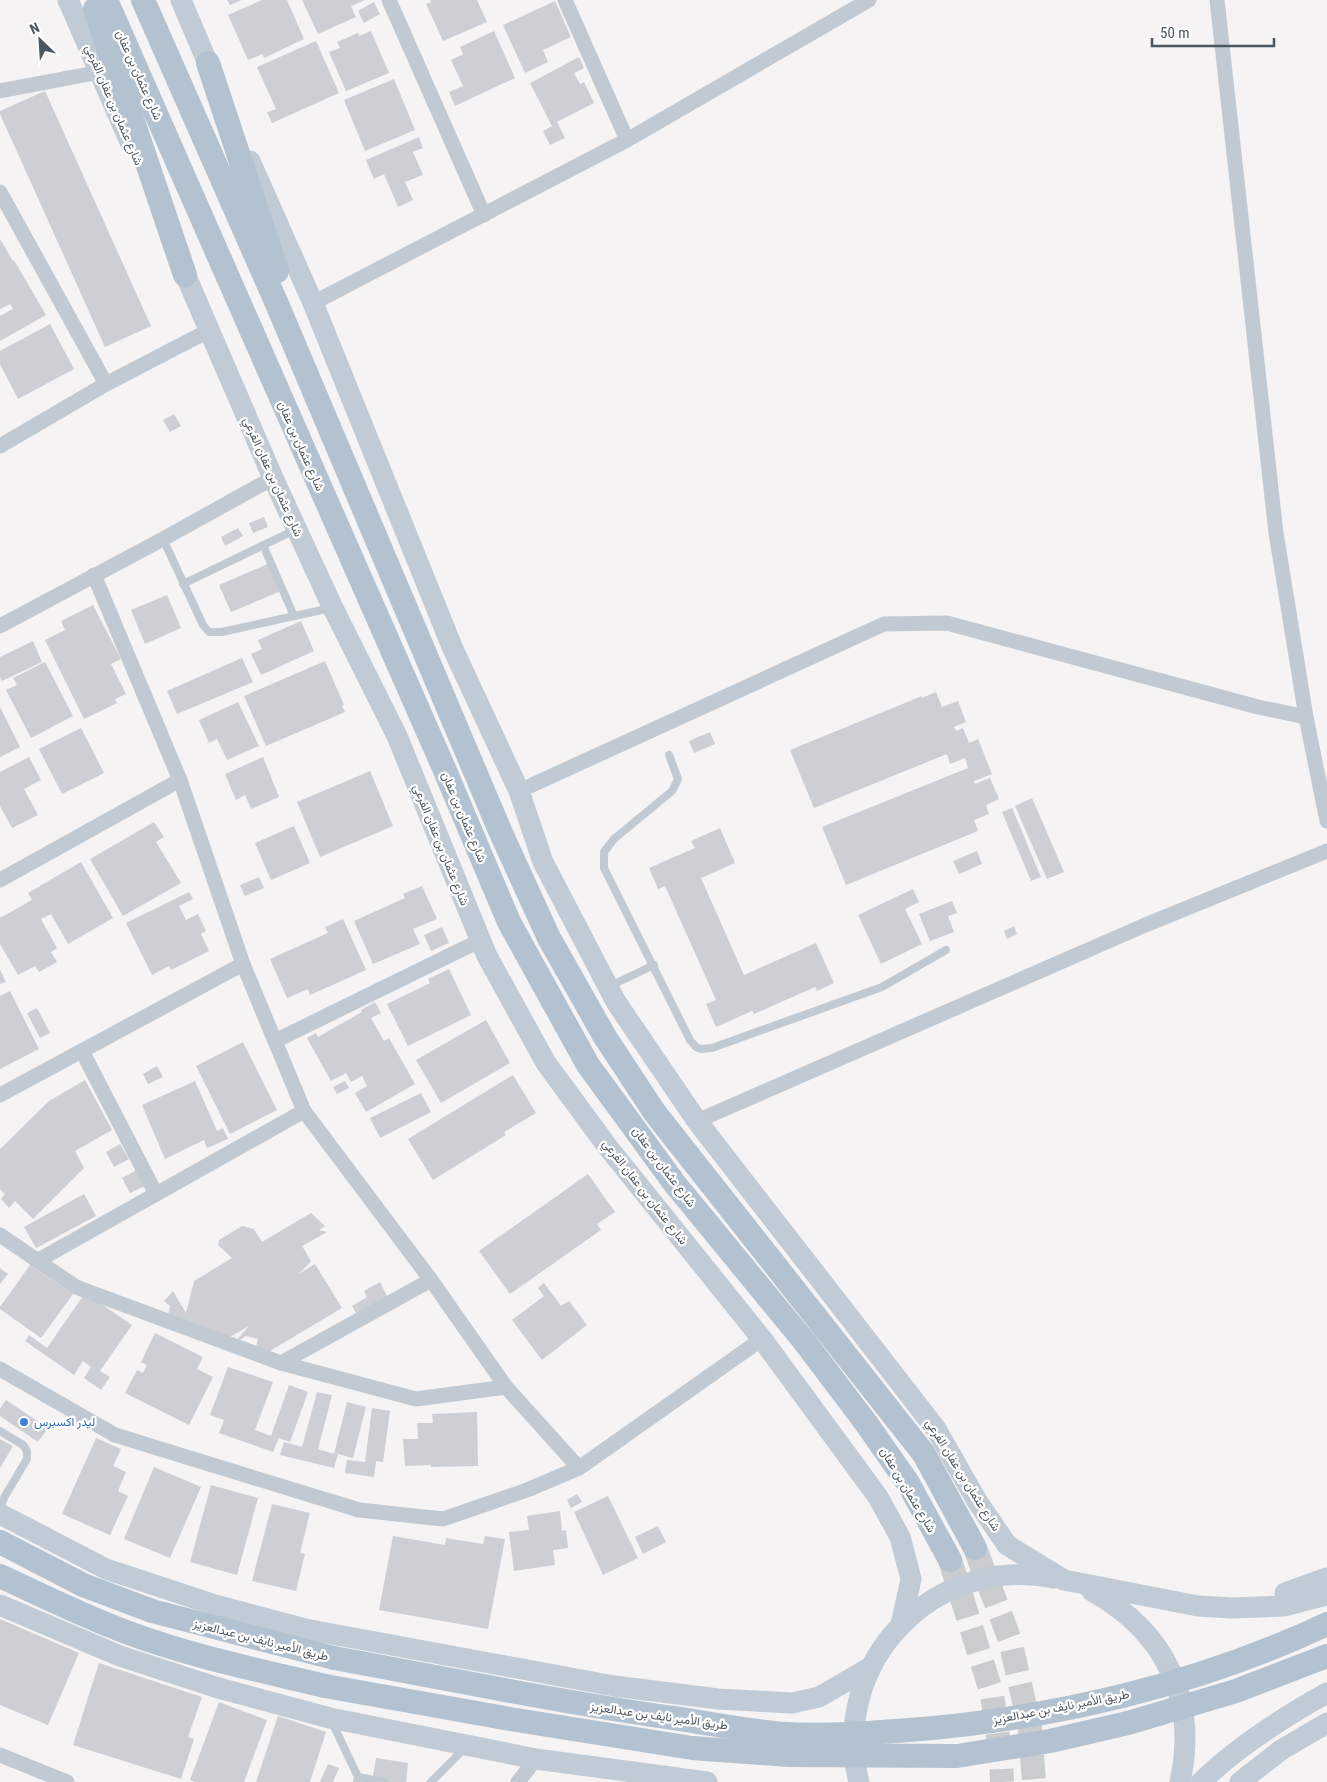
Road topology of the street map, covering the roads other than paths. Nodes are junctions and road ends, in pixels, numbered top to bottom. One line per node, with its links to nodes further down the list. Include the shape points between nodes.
1 (68, 0): 11 (main road, شارع عثمان بن عفان الفرعي)
2 (92, 0): 16 (main road)
3 (106, 0): 62 (main road, شارع عثمان بن عفان, via 509,922 536,972 588,1065 675,1184 804,1341 866,1423 908,1483)
4 (143, 0): 21 (main road, شارع عثمان بن عفان)
5 (180, 0): 10 (main road, شارع عثمان بن عفان الفرعي)
6 (389, 0): 15 (street)
7 (565, 0): 13 (street)
8 (869, 0): 13 (street)
9 (1217, 0): 31 (street, via 1276,533)
10 (208, 63): 17 (main road, شارع عثمان بن عفان الفرعي); 21 (main road)
11 (100, 72): 12 (street); 16 (main road, شارع عثمان بن عفان الفرعي)
12 (0, 91)
13 (627, 140): 15 (street)
14 (0, 192): 19 (street)
15 (484, 215): 17 (street)
16 (185, 275): 18 (main road, شارع عثمان بن عفان الفرعي)
17 (313, 303): 34 (main road, شارع عثمان بن عفان الفرعي, via 453,649)
18 (208, 331): 19 (street); 22 (main road, شارع عثمان بن عفان الفرعي)
19 (106, 384): 20 (street)
20 (2, 441)
21 (335, 446): 61 (main road, شارع عثمان بن عفان, via 505,842 549,938 605,1036 655,1113 924,1454)
22 (272, 478): 23 (main road, شارع عثمان بن عفان الفرعي); 24 (street)
23 (297, 529): 25 (lane); 28 (main road, شارع عثمان بن عفان الفرعي)
24 (163, 539): 26 (street); 27 (lane)
25 (263, 545): 27 (lane); 29 (lane)
26 (94, 575): 30 (street); 33 (street)
27 (182, 584): 29 (lane, via 203,625 210,632)
28 (333, 608): 29 (lane); 38 (main road, شارع عثمان بن عفان الفرعي, via 397,736)
29 (294, 616)
30 (0, 626)
31 (1306, 717): 34 (street, via 947,623 884,624); 35 (street)
32 (669, 755): 41 (lane, via 678,779 672,791 614,838 604,852 604,868)
33 (180, 780): 37 (street); 40 (street)
34 (519, 791): 42 (main road, شارع عثمان بن عفان الفرعي, via 543,862)
35 (1327, 821)
36 (1327, 851): 47 (street, via 1126,933)
37 (0, 880)
38 (479, 941): 43 (street); 52 (main road, شارع عثمان بن عفان الفرعي, via 546,1063 607,1146)
39 (946, 950): 41 (lane, via 882,987 712,1048 701,1049 686,1032)
40 (243, 964): 43 (street); 44 (street)
41 (654, 964): 42 (lane)
42 (608, 987): 47 (main road, شارع عثمان بن عفان الفرعي)
43 (275, 1042): 46 (street)
44 (82, 1051): 45 (street); 48 (street)
45 (0, 1095)
46 (304, 1111): 48 (street); 51 (street)
47 (696, 1121): 65 (main road, شارع عثمان بن عفان الفرعي, via 936,1429 977,1501 1007,1545)
48 (156, 1194): 50 (street)
49 (0, 1235): 50 (street)
50 (37, 1261): 53 (street, via 76,1287)
51 (431, 1280): 53 (street); 55 (street)
52 (762, 1339): 57 (street); 69 (main road, شارع عثمان بن عفان الفرعي, via 878,1497 900,1537 911,1579)
53 (282, 1363): 55 (street, via 416,1399)
54 (0, 1369): 57 (street, via 115,1435 359,1510 443,1519)
55 (506, 1388): 57 (street)
56 (0, 1431): 58 (lane, via 27,1451 27,1459)
57 (579, 1468)
58 (2, 1501): 59 (lane); 72 (main road, via 106,1569 215,1605 305,1629 614,1686 718,1699 792,1703 819,1696)
59 (0, 1508)
60 (0, 1542): 70 (main road, طريق الأمير نايف بن عبدالعزيز, bridge, via 83,1585 152,1611 334,1658 606,1709 786,1734 873,1733 955,1726 1046,1712 1128,1694 1226,1665)
61 (975, 1548)
62 (950, 1560)
63 (0, 1576): 71 (main road, طريق الأمير نايف بن عبدالعزيز, bridge, via 126,1632 191,1654 326,1686 692,1748 789,1755 957,1756 1050,1741 1128,1723 1236,1691)
64 (1327, 1578): 68 (main road, via 1271,1598)
65 (1064, 1580): 68 (main road); 69 (main road, via 1026,1575 967,1583 932,1600); 86 (main road, via 1112,1602 1151,1638 1165,1660 1183,1710 1186,1736)
66 (1327, 1595): 68 (main road, via 1284,1606)
67 (0, 1605): 74 (main road, via 120,1656 215,1687)
68 (1198, 1606)
69 (901, 1624): 72 (main road)
70 (1327, 1624)
71 (1327, 1656)
72 (871, 1667): 85 (main road, via 855,1720 854,1756)
73 (1327, 1693): 87 (main road, via 1254,1738)
74 (330, 1718): 76 (main road); 79 (lane)
75 (1327, 1723): 88 (main road, via 1281,1750)
76 (470, 1744): 78 (main road); 82 (lane)
77 (0, 1755): 80 (street)
78 (536, 1759): 83 (street); 84 (main road)
79 (358, 1779): 81 (lane)
80 (67, 1782)
81 (384, 1782)
82 (431, 1782)
83 (518, 1782)
84 (706, 1782)
85 (859, 1782)
86 (1180, 1782)
87 (1201, 1782)
88 (1240, 1782)

